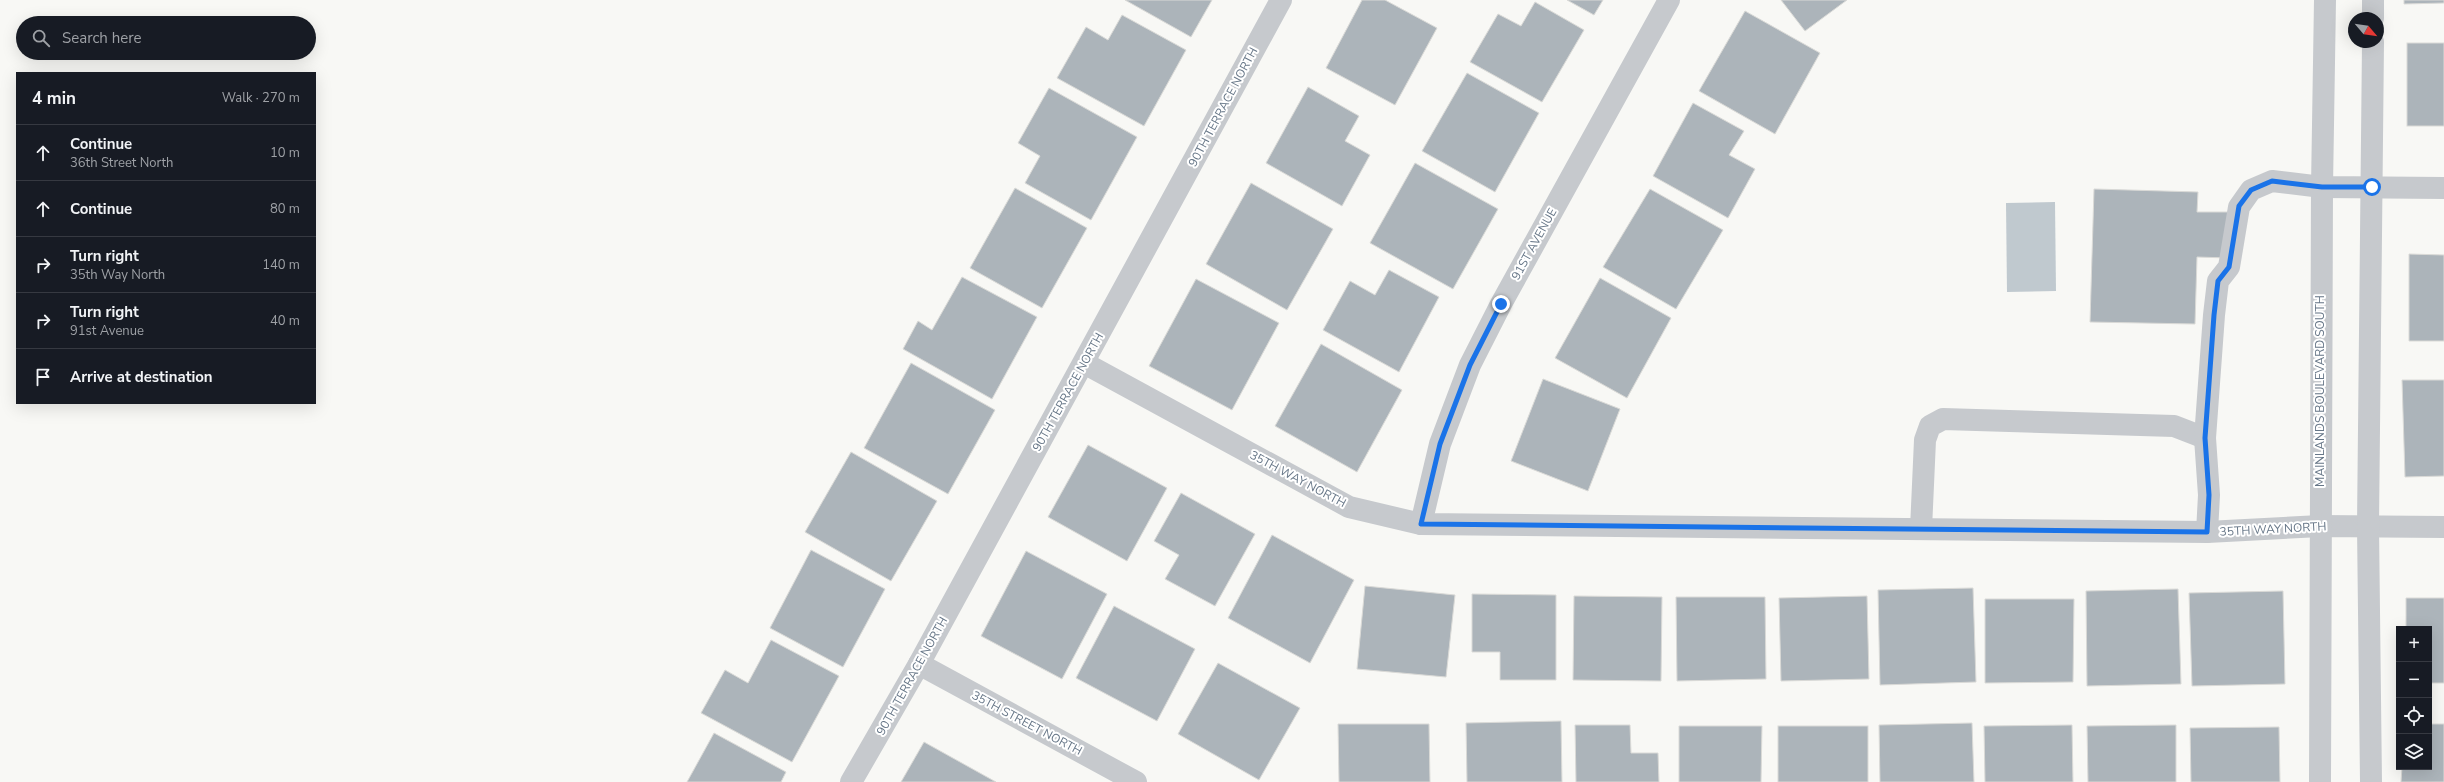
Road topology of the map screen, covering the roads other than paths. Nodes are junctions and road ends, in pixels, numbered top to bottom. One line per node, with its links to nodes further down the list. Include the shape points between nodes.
1 (1281, 0): 10 (street, 90TH TERRACE NORTH)
2 (1669, 0): 12 (street, 91ST AVENUE, via 1470,365 1440,444)
3 (2325, 0): 7 (street, MAINLANDS BOULEVARD SOUTH)
4 (2373, 0): 5 (street)
5 (2373, 12)
6 (2373, 48): 8 (street)
7 (2322, 187): 8 (street); 11 (street, via 2272,181 2251,190 2239,206 2229,267 2218,281); 13 (street, MAINLANDS BOULEVARD SOUTH)
8 (2372, 187): 9 (street); 14 (street)
9 (2444, 188)
10 (1084, 363): 12 (street, 35TH WAY NORTH, via 1349,507); 18 (street, 90TH TERRACE NORTH)
11 (2205, 438): 16 (street, via 2174,426 1942,419 1930,426 1925,440); 17 (street, via 2209,495)
12 (1421, 524): 16 (street, 35TH WAY NORTH)
13 (2320, 526): 14 (street, 35TH WAY NORTH); 17 (street, 35TH WAY NORTH); 21 (street, MAINLANDS BOULEVARD SOUTH)
14 (2368, 526): 15 (street, 35TH WAY NORTH); 22 (street)
15 (2444, 527)
16 (1921, 529): 17 (street, 35TH WAY NORTH)
17 (2207, 532)
18 (919, 664): 19 (street, 90TH TERRACE NORTH); 20 (street, 35TH STREET NORTH)
19 (851, 782)
20 (1136, 782)
21 (2320, 782)
22 (2371, 782)

